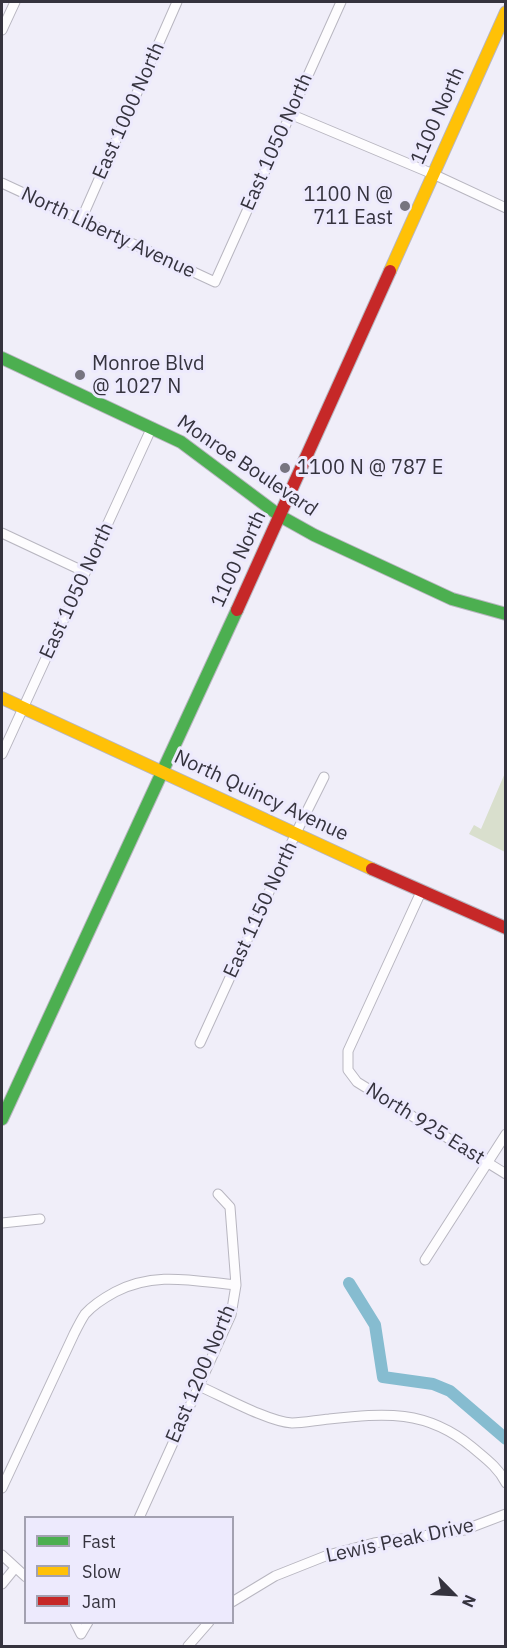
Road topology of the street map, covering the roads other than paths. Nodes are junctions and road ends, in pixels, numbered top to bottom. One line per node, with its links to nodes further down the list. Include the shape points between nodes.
1 (15, 2): 5 (street)
2 (177, 2): 10 (street, East 1000 North)
3 (341, 2): 6 (street, East 1050 North)
4 (506, 12): 7 (street, 1100 North)
5 (2, 30)
6 (290, 114): 7 (street); 11 (street, East 1050 North)
7 (433, 174): 9 (street); 14 (street, 1100 North)
8 (2, 183): 10 (street, North Liberty Avenue)
9 (506, 208)
10 (81, 220): 11 (street, North Liberty Avenue)
11 (214, 282)
12 (2, 358): 13 (street, Monroe Boulevard)
13 (152, 427): 14 (street, Monroe Boulevard, via 181,442); 16 (street, East 1050 North)
14 (280, 516): 17 (street, Monroe Boulevard, via 452,599); 21 (street, 1100 North)
15 (2, 533): 16 (street)
16 (86, 572): 19 (street, East 1050 North)
17 (506, 614)
18 (2, 698): 19 (street, North Quincy Avenue)
19 (23, 708): 20 (street, East 1050 North); 21 (street, North Quincy Avenue)
20 (2, 754)
21 (162, 772): 23 (street, North Quincy Avenue); 27 (street, 1100 North)
22 (324, 777): 23 (street, East 1150 North)
23 (296, 832): 24 (street, North Quincy Avenue); 26 (street, East 1150 North)
24 (421, 892): 25 (street, North Quincy Avenue); 29 (street, North 925 East, via 348,1051 348,1070 357,1082)
25 (506, 928)
26 (200, 1043)
27 (2, 1119)
28 (506, 1134): 29 (street)
29 (488, 1163): 30 (street, North 925 East); 34 (street)
30 (506, 1174)
31 (218, 1194): 35 (street, East 1200 North, via 230,1207)
32 (40, 1219): 33 (street)
33 (2, 1223)
34 (425, 1260)
35 (236, 1285): 36 (street, East 1200 North, via 231,1315); 38 (street, via 148,1279 128,1285 85,1314)
36 (198, 1386): 37 (street, via 273,1419 292,1423 377,1414 406,1415 435,1424 456,1433 489,1460); 40 (street, East 1200 North)
37 (506, 1483)
38 (2, 1488)
39 (506, 1514): 45 (street, Lewis Peak Drive, via 464,1530 374,1543 328,1555 275,1576)
40 (140, 1516)
41 (2, 1555): 42 (street)
42 (15, 1568): 43 (street); 44 (street)
43 (24, 1575)
44 (2, 1584)
45 (234, 1601)
46 (76, 1624): 47 (street, via 81,1634)
47 (87, 1624)
48 (208, 1624): 49 (street)
49 (188, 1647)

